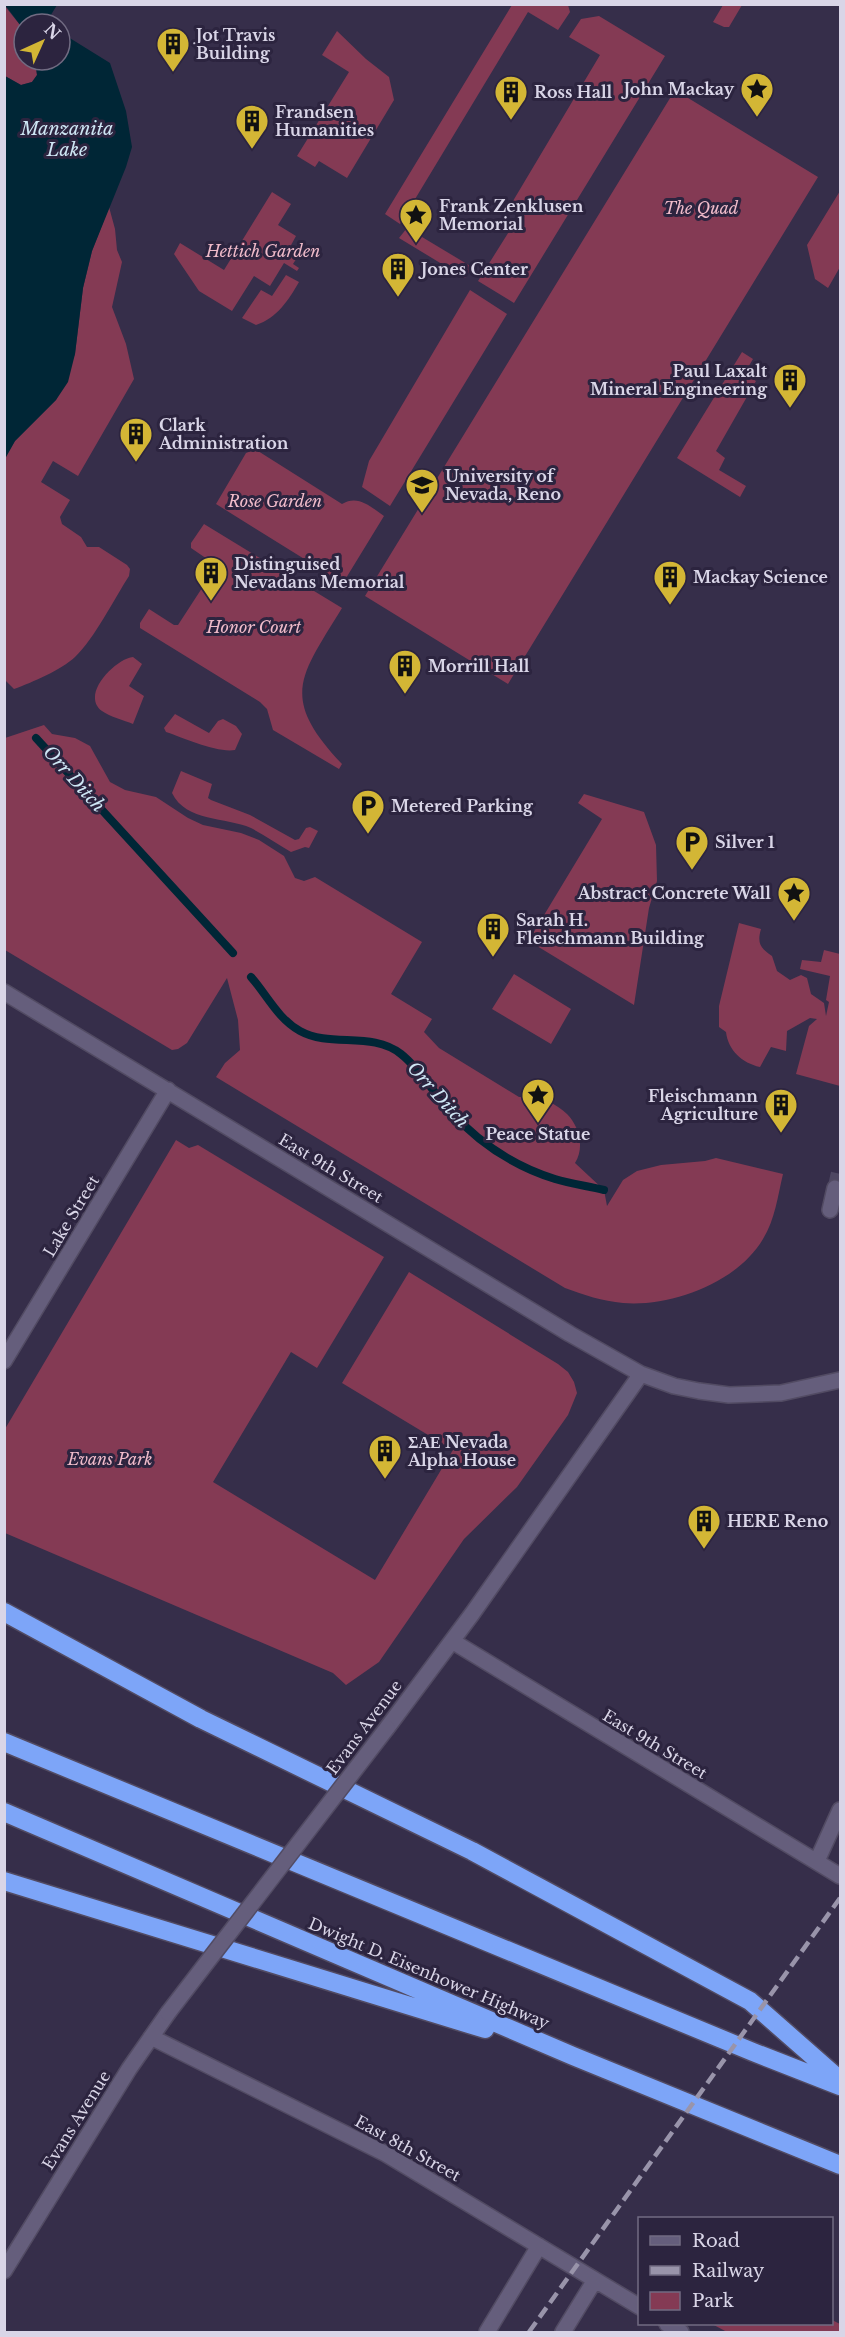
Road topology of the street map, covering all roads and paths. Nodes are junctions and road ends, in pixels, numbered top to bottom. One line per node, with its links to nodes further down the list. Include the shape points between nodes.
1 (4, 992): 2 (street, East 9th Street)
2 (168, 1090): 5 (street, Lake Street); 6 (street, East 9th Street)
3 (836, 1188): 4 (street)
4 (830, 1210)
5 (4, 1361)
6 (641, 1374): 7 (street, via 674,1386 729,1395 781,1393); 9 (street, Evans Avenue)
7 (840, 1380)
8 (4, 1612): 18 (highway, via 201,1719 472,1851 750,2001)
9 (452, 1641): 13 (street, East 9th Street); 16 (street, Evans Avenue, bridge)
10 (4, 1742): 19 (highway)
11 (840, 1810): 13 (street)
12 (4, 1812): 17 (highway, Dwight D. Eisenhower Highway)
13 (817, 1861): 14 (street, East 9th Street)
14 (840, 1876)
15 (4, 1881): 17 (highway)
16 (151, 2037): 21 (street, East 8th Street, via 386,2154); 22 (street, Evans Avenue)
17 (573, 2056): 20 (highway, Dwight D. Eisenhower Highway)
18 (840, 2080)
19 (840, 2086)
20 (840, 2165)
21 (539, 2246): 23 (street, East 8th Street); 25 (street)
22 (4, 2271)
23 (595, 2280): 24 (street, East 8th Street); 26 (street)
24 (638, 2306)
25 (487, 2332)
26 (562, 2332)

